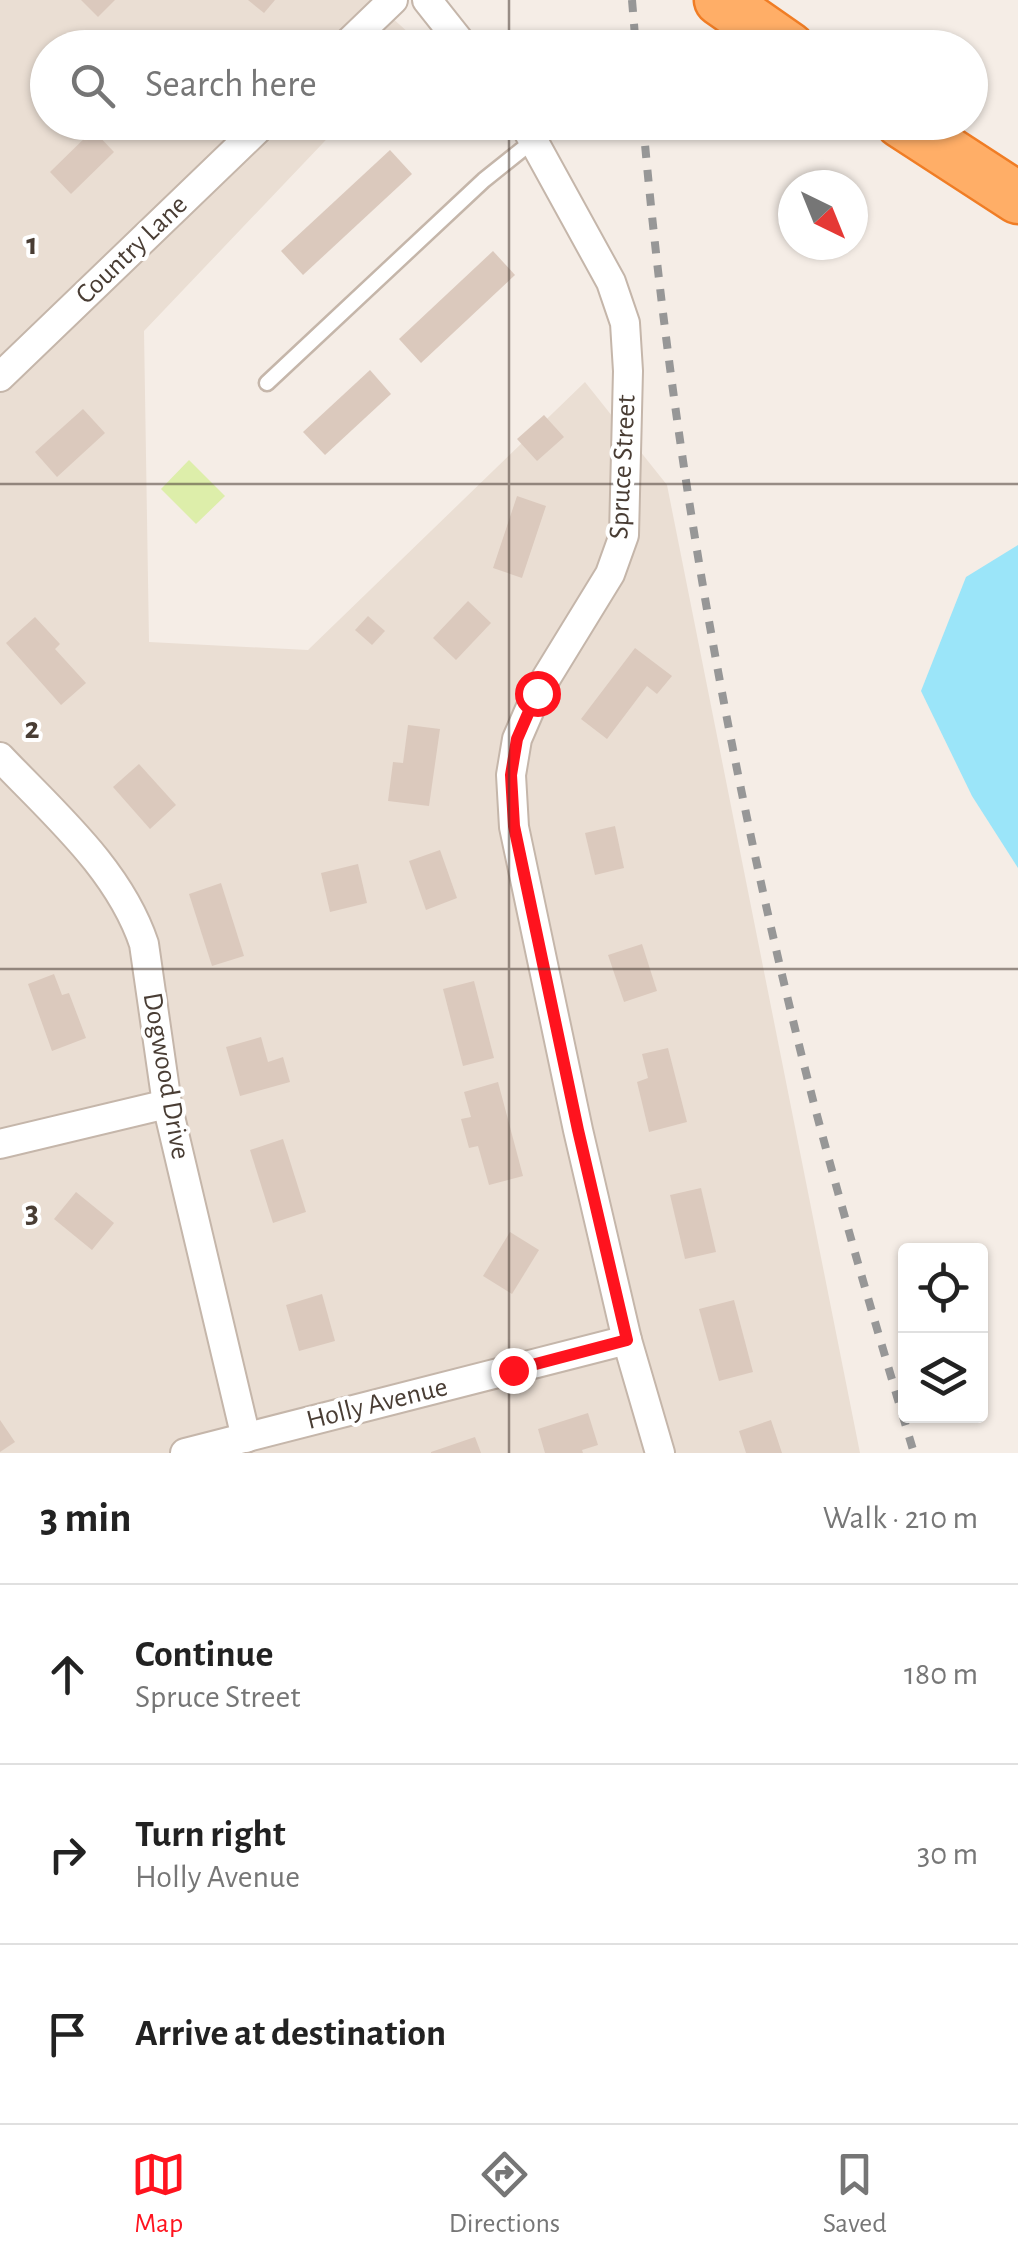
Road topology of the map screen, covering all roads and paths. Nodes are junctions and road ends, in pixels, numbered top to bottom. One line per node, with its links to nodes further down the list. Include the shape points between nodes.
1 (392, 0): 4 (street)
2 (427, 0): 5 (street)
3 (720, 0): 6 (highway)
4 (361, 30)
5 (451, 30)
6 (763, 30)
7 (246, 140): 12 (street, Country Lane)
8 (520, 140): 13 (lane)
9 (533, 140): 17 (street, Spruce Street, via 611,282 625,323 624,536 610,574 537,693 517,739 511,775 514,826)
10 (929, 140): 11 (highway)
11 (1018, 198)
12 (0, 376)
13 (267, 383)
14 (0, 757): 15 (street, Dogwood Drive, via 72,832 118,890 140,932)
15 (166, 1104): 16 (street); 18 (street, Dogwood Drive)
16 (0, 1144)
17 (627, 1340): 18 (street, Holly Avenue); 20 (street, Spruce Street)
18 (246, 1438): 19 (street, Holly Avenue)
19 (185, 1453)
20 (660, 1453)

